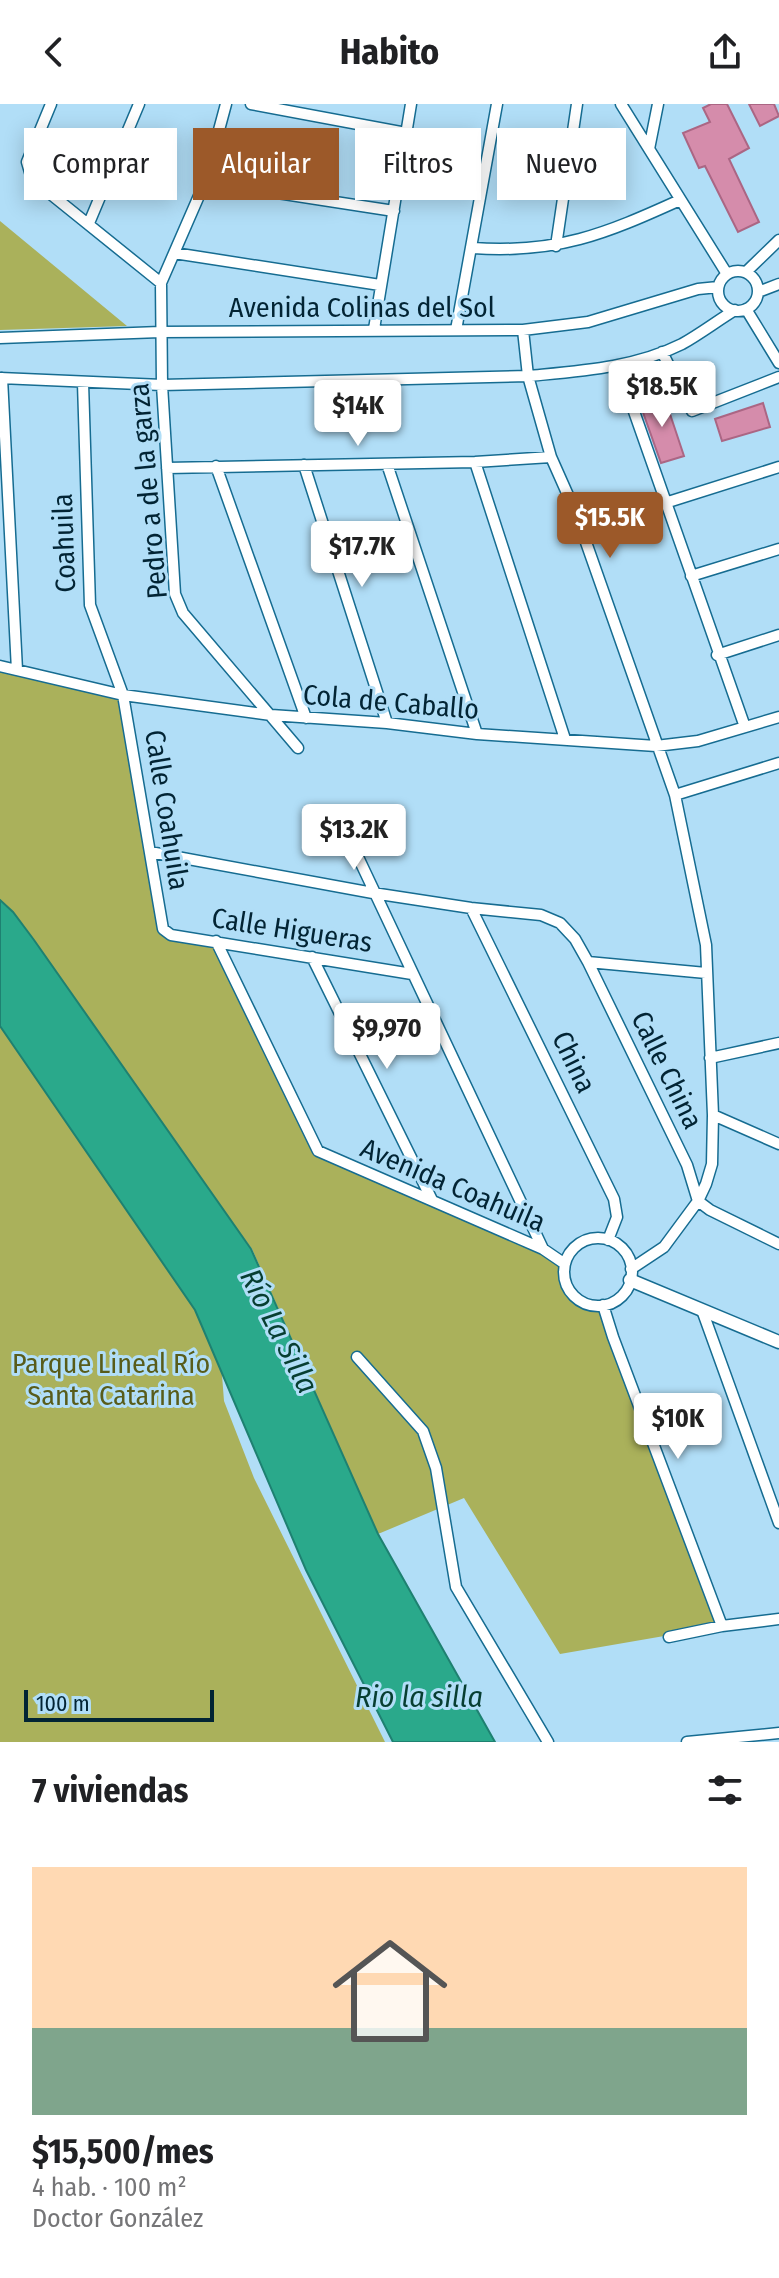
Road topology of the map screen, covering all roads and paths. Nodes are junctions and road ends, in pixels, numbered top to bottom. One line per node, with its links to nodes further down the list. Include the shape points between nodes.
1 (51, 104): 19 (street, via 28,171 45,191)
2 (139, 104): 19 (street)
3 (226, 104): 10 (street)
4 (251, 104): 11 (street)
5 (411, 104): 12 (street)
6 (497, 104): 22 (street)
7 (577, 104): 21 (street)
8 (621, 104): 13 (street)
9 (658, 104): 13 (street)
10 (220, 128)
11 (379, 128)
12 (407, 128)
13 (649, 149): 17 (street)
14 (197, 200): 23 (street)
15 (322, 200): 18 (street)
16 (396, 200): 18 (street)
17 (680, 200): 21 (street, via 601,235); 25 (street)
18 (394, 211): 28 (street)
19 (89, 223): 26 (street)
20 (779, 240): 24 (street)
21 (556, 246): 22 (street)
22 (473, 248): 33 (street)
23 (174, 253): 26 (street); 28 (street)
24 (746, 272): 25 (street); 30 (street)
25 (727, 274): 29 (street)
26 (161, 283): 35 (street, Pedro a de la garza)
27 (779, 284): 30 (street)
28 (380, 285): 32 (street)
29 (718, 287): 31 (street, via 720,300); 34 (street, Avenida Colinas del Sol, via 588,322)
30 (758, 292): 31 (street, via 755,301)
31 (740, 310): 37 (street); 38 (street)
32 (374, 329): 33 (street, Avenida Colinas del Sol); 35 (street, Avenida Colinas del Sol)
33 (456, 330): 34 (street, Avenida Colinas del Sol)
34 (523, 330): 41 (street)
35 (160, 332): 36 (street, Avenida Colinas del Sol); 45 (street, Pedro a de la garza)
36 (0, 338)
37 (775, 345): 39 (street)
38 (662, 352): 40 (street); 42 (street, via 692,411)
39 (779, 363)
40 (618, 366): 41 (street); 53 (street)
41 (528, 376): 45 (street); 46 (street)
42 (779, 377)
43 (1, 378): 44 (street); 59 (street)
44 (83, 383): 45 (street); 60 (street, Coahuila, via 90,605)
45 (162, 385): 52 (street, Pedro a de la garza)
46 (551, 457): 47 (street); 68 (street, via 575,511)
47 (475, 462): 48 (street); 67 (street)
48 (387, 464): 49 (street); 66 (street)
49 (304, 465): 50 (street); 64 (street)
50 (216, 466): 52 (street); 63 (street)
51 (779, 467): 53 (street)
52 (167, 468): 61 (street, Pedro a de la garza, via 177,601)
53 (665, 503): 55 (street)
54 (779, 549): 55 (street)
55 (691, 576): 57 (street)
56 (779, 635): 57 (street)
57 (717, 655): 65 (street)
58 (0, 666): 59 (street, Cola de Caballo)
59 (17, 670): 60 (street, Cola de Caballo)
60 (123, 695): 61 (street, Cola de Caballo); 72 (street, Calle Coahuila)
61 (271, 715): 63 (street, Cola de Caballo); 69 (street, Pedro a de la garza)
62 (779, 717): 65 (street, Cola de Caballo)
63 (306, 718): 64 (street, Cola de Caballo)
64 (387, 723): 66 (street, Cola de Caballo)
65 (745, 727): 68 (street, Cola de Caballo)
66 (477, 734): 67 (street, Cola de Caballo)
67 (565, 739): 68 (street, Cola de Caballo)
68 (656, 746): 71 (street)
69 (298, 748)
70 (779, 763): 71 (street)
71 (675, 795): 80 (street, via 706,945)
72 (150, 852): 74 (street, Calle China); 76 (street, Calle Coahuila)
73 (358, 857): 74 (street)
74 (373, 893): 75 (street, Calle China); 81 (street)
75 (471, 908): 79 (street, Calle China, via 552,919 575,939); 88 (street, China, via 614,1199 617,1217)
76 (165, 932): 77 (street, Calle Higueras)
77 (216, 941): 78 (street, Calle Higueras); 86 (street, Avenida Coahuila, via 320,1153)
78 (312, 957): 81 (street, Calle Higueras); 86 (street)
79 (588, 962): 80 (street); 87 (street, Calle China, via 687,1165)
80 (706, 973): 83 (street)
81 (412, 974): 90 (street)
82 (779, 1043): 83 (street)
83 (710, 1058): 84 (street)
84 (713, 1115): 85 (street); 87 (street, via 712,1164)
85 (779, 1144)
86 (432, 1200): 90 (street, Avenida Coahuila)
87 (698, 1201): 89 (street); 92 (street, via 664,1247)
88 (608, 1240): 91 (street, via 579,1244); 92 (street, via 623,1250)
89 (779, 1244)
90 (543, 1249): 91 (street, Avenida Coahuila)
91 (565, 1264): 93 (street, via 571,1292 586,1303)
92 (631, 1275): 93 (street, via 618,1298); 94 (street)
93 (603, 1305): 99 (street)
94 (702, 1310): 95 (street); 97 (street)
95 (779, 1342)
96 (357, 1357): 103 (street, via 423,1431 436,1468 456,1587)
97 (779, 1523)
98 (779, 1619): 99 (street)
99 (722, 1626): 100 (street)
100 (669, 1637)
101 (779, 1733): 102 (street)
102 (722, 1741): 104 (street)
103 (548, 1742)
104 (687, 1742)

